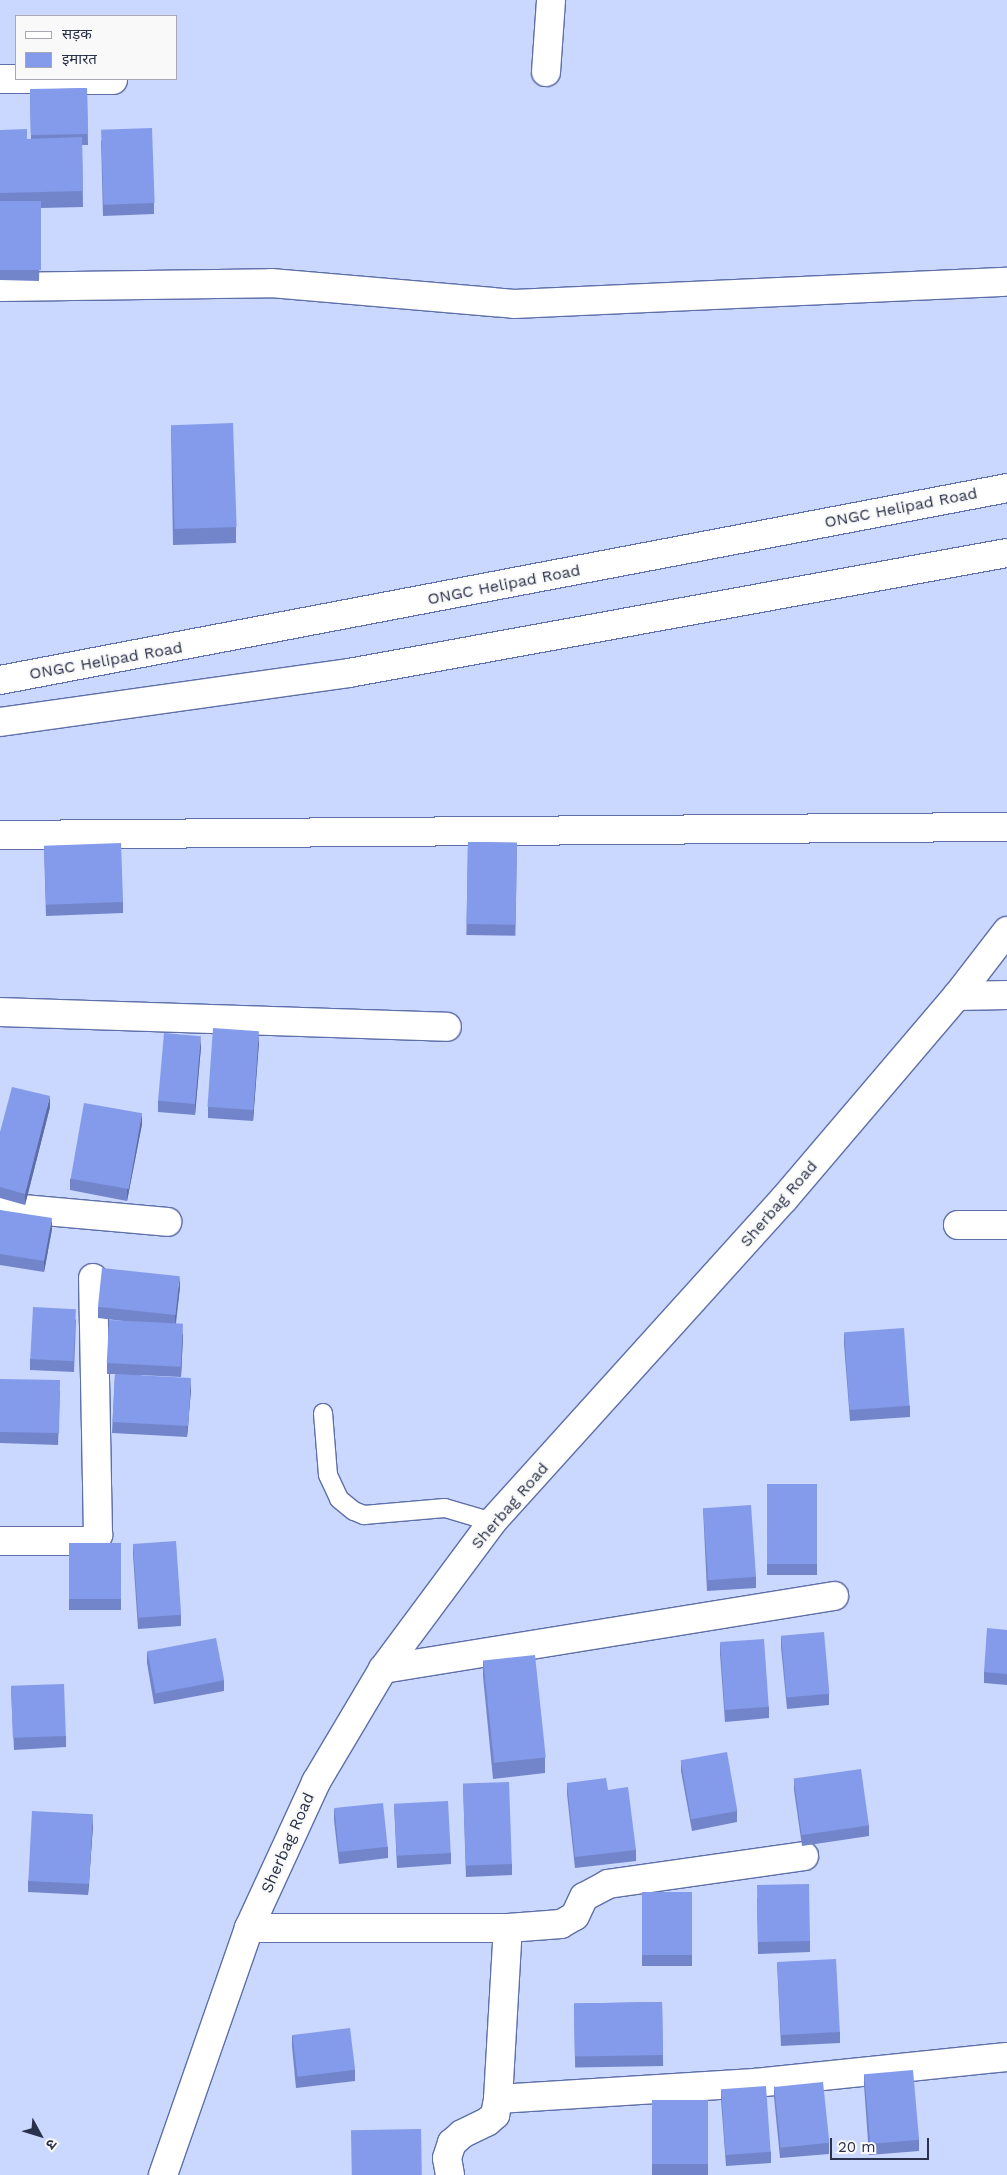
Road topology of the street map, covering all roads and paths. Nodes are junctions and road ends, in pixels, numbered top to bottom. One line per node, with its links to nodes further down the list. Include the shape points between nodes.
1 (552, 0): 2 (street)
2 (546, 72)
3 (0, 79): 4 (street)
4 (15, 79)
5 (1007, 282): 6 (street, via 514,304 272,283)
6 (0, 287)
7 (1007, 488): 9 (street, ONGC Helipad Road)
8 (1007, 553): 10 (street, via 349,673)
9 (0, 680)
10 (0, 722)
11 (1007, 827): 12 (street)
12 (0, 835)
13 (1007, 932): 15 (street, Sherbag Road)
14 (1007, 995): 15 (street)
15 (957, 996): 24 (street, Sherbag Road, via 739,1249)
16 (0, 1012): 17 (street)
17 (447, 1028)
18 (0, 1207): 19 (street)
19 (167, 1222)
20 (958, 1225): 21 (street)
21 (1007, 1225)
22 (93, 1278): 25 (street, via 98,1535 87,1541)
23 (323, 1414): 24 (lane, via 328,1475 339,1499 354,1512 364,1515 445,1508)
24 (492, 1522): 27 (street, Sherbag Road)
25 (0, 1542)
26 (834, 1596): 27 (street)
27 (383, 1669): 29 (street, Sherbag Road, via 316,1782)
28 (804, 1856): 30 (street, via 608,1884 584,1897 575,1916 560,1924)
29 (249, 1928): 30 (street); 33 (street, Sherbag Road)
30 (508, 1928): 32 (street)
31 (1007, 2057): 32 (street, via 755,2083)
32 (498, 2099): 34 (street, via 494,2115 487,2122 462,2134 452,2143 447,2158)
33 (163, 2175)
34 (450, 2175)

